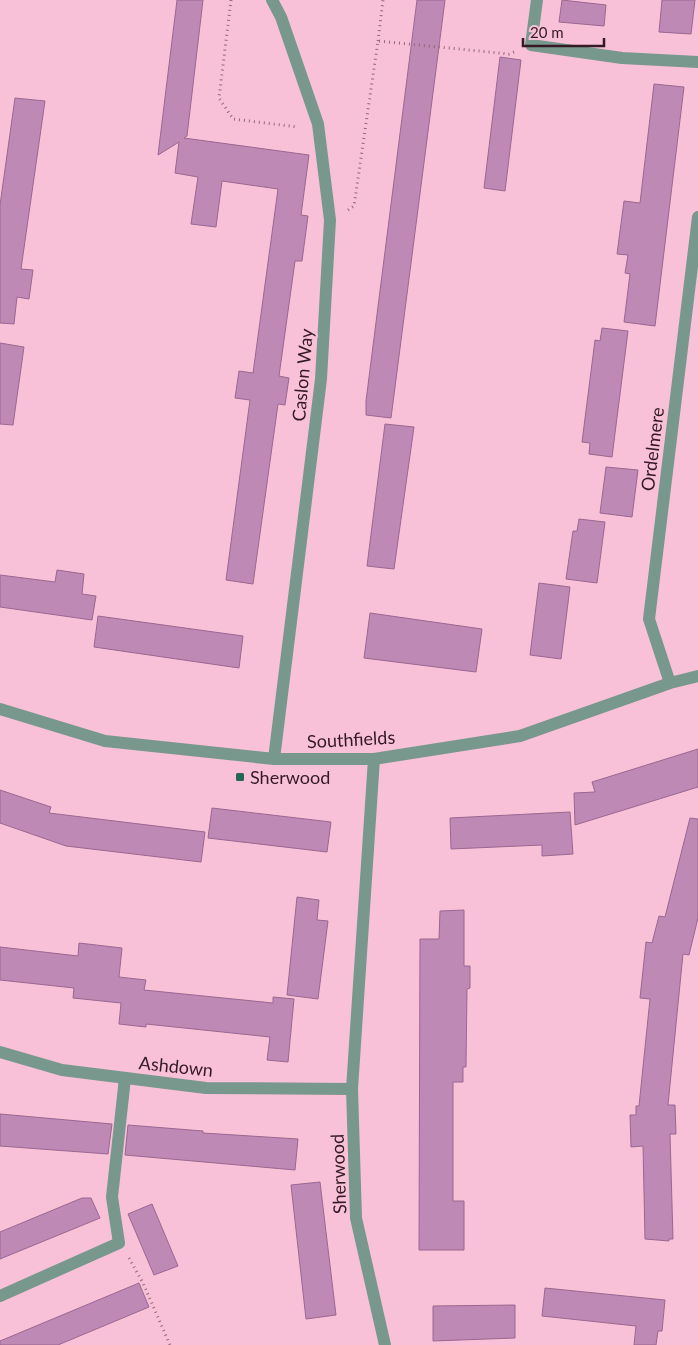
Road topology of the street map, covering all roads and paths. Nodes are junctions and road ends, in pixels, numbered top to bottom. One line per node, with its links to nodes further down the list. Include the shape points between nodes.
1 (231, 0): 8 (path, via 219,98 233,119)
2 (272, 0): 8 (street, Caslon Way, via 281,17)
3 (383, 0): 5 (path)
4 (537, 0): 6 (street)
5 (378, 41): 6 (path, via 509,54); 10 (path, via 354,206)
6 (531, 45): 7 (street, via 622,58)
7 (698, 62)
8 (319, 129): 10 (street, Caslon Way)
9 (698, 217): 12 (street, Ordelmere, via 648,620)
10 (330, 220): 14 (street, Caslon Way, via 321,379)
11 (698, 676): 12 (street, Southfields)
12 (670, 683): 15 (street, Southfields, via 520,736)
13 (0, 709): 14 (street, Southfields, via 105,741)
14 (274, 759): 15 (street, Southfields)
15 (374, 759): 18 (street, Sherwood)
16 (0, 1052): 17 (street, Ashdown, via 62,1070)
17 (125, 1078): 18 (street, Ashdown, via 206,1088); 19 (street, via 112,1197)
18 (352, 1089): 22 (street, Sherwood, via 356,1218)
19 (119, 1243): 20 (street); 21 (path, via 143,1283)
20 (0, 1296)
21 (170, 1345)
22 (385, 1345)

